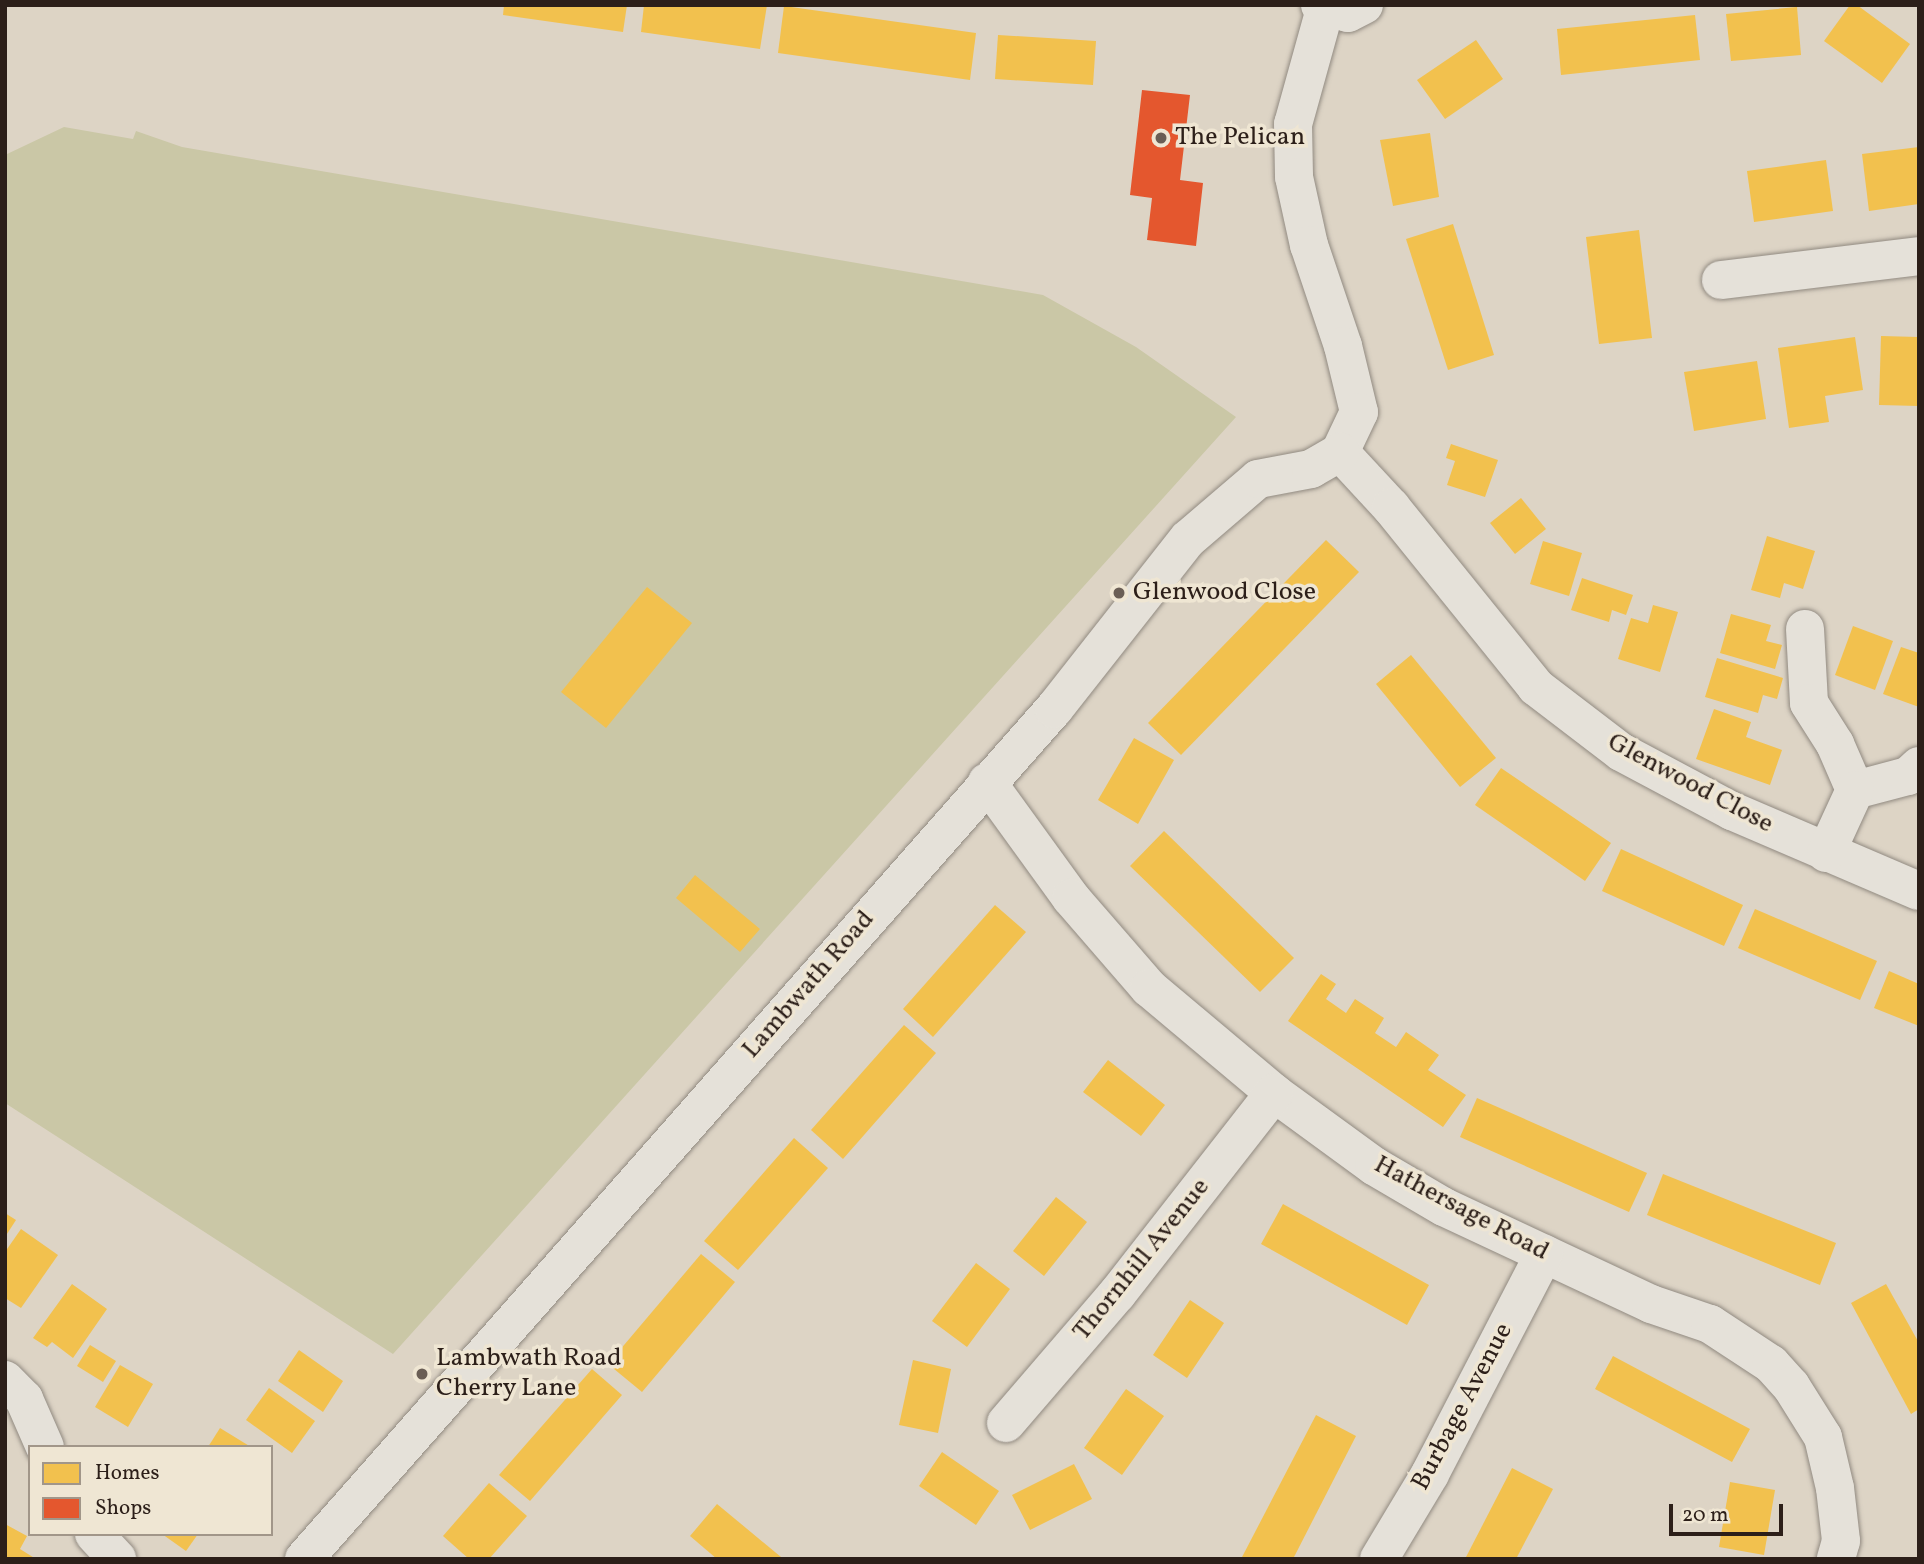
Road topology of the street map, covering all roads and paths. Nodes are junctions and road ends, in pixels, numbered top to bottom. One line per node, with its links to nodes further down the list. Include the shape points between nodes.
1 (1364, 5): 2 (street, via 1348,13)
2 (1322, 7): 5 (street, via 1293,124 1294,177 1309,245 1343,346 1359,412)
3 (1919, 256): 4 (street)
4 (1721, 280)
5 (1340, 452): 8 (street, Lambwath Road, via 1311,469 1258,479 1188,539 1054,709); 10 (street, Glenwood Close, via 1391,507 1536,687 1621,752 1732,811)
6 (1805, 629): 9 (street, via 1809,703 1835,744)
7 (1913, 771): 9 (street)
8 (987, 782): 12 (street, Hathersage Road, via 1071,898 1149,988); 19 (street, Lambwath Road)
9 (1855, 790): 10 (street)
10 (1826, 853): 11 (street, Glenwood Close)
11 (1919, 891)
12 (1273, 1093): 13 (street, Hathersage Road, via 1374,1166 1444,1207); 15 (street, Thornhill Avenue, via 1117,1294)
13 (1544, 1254): 20 (street, Burbage Avenue, via 1430,1474); 21 (street, Hathersage Road, via 1651,1304 1710,1324 1771,1364 1791,1386 1823,1437 1837,1501 1841,1541)
14 (5, 1380): 16 (street, via 24,1399)
15 (1006, 1423)
16 (45, 1445)
17 (96, 1536): 18 (street)
18 (117, 1559)
19 (304, 1559)
20 (1379, 1559)
21 (1836, 1559)

